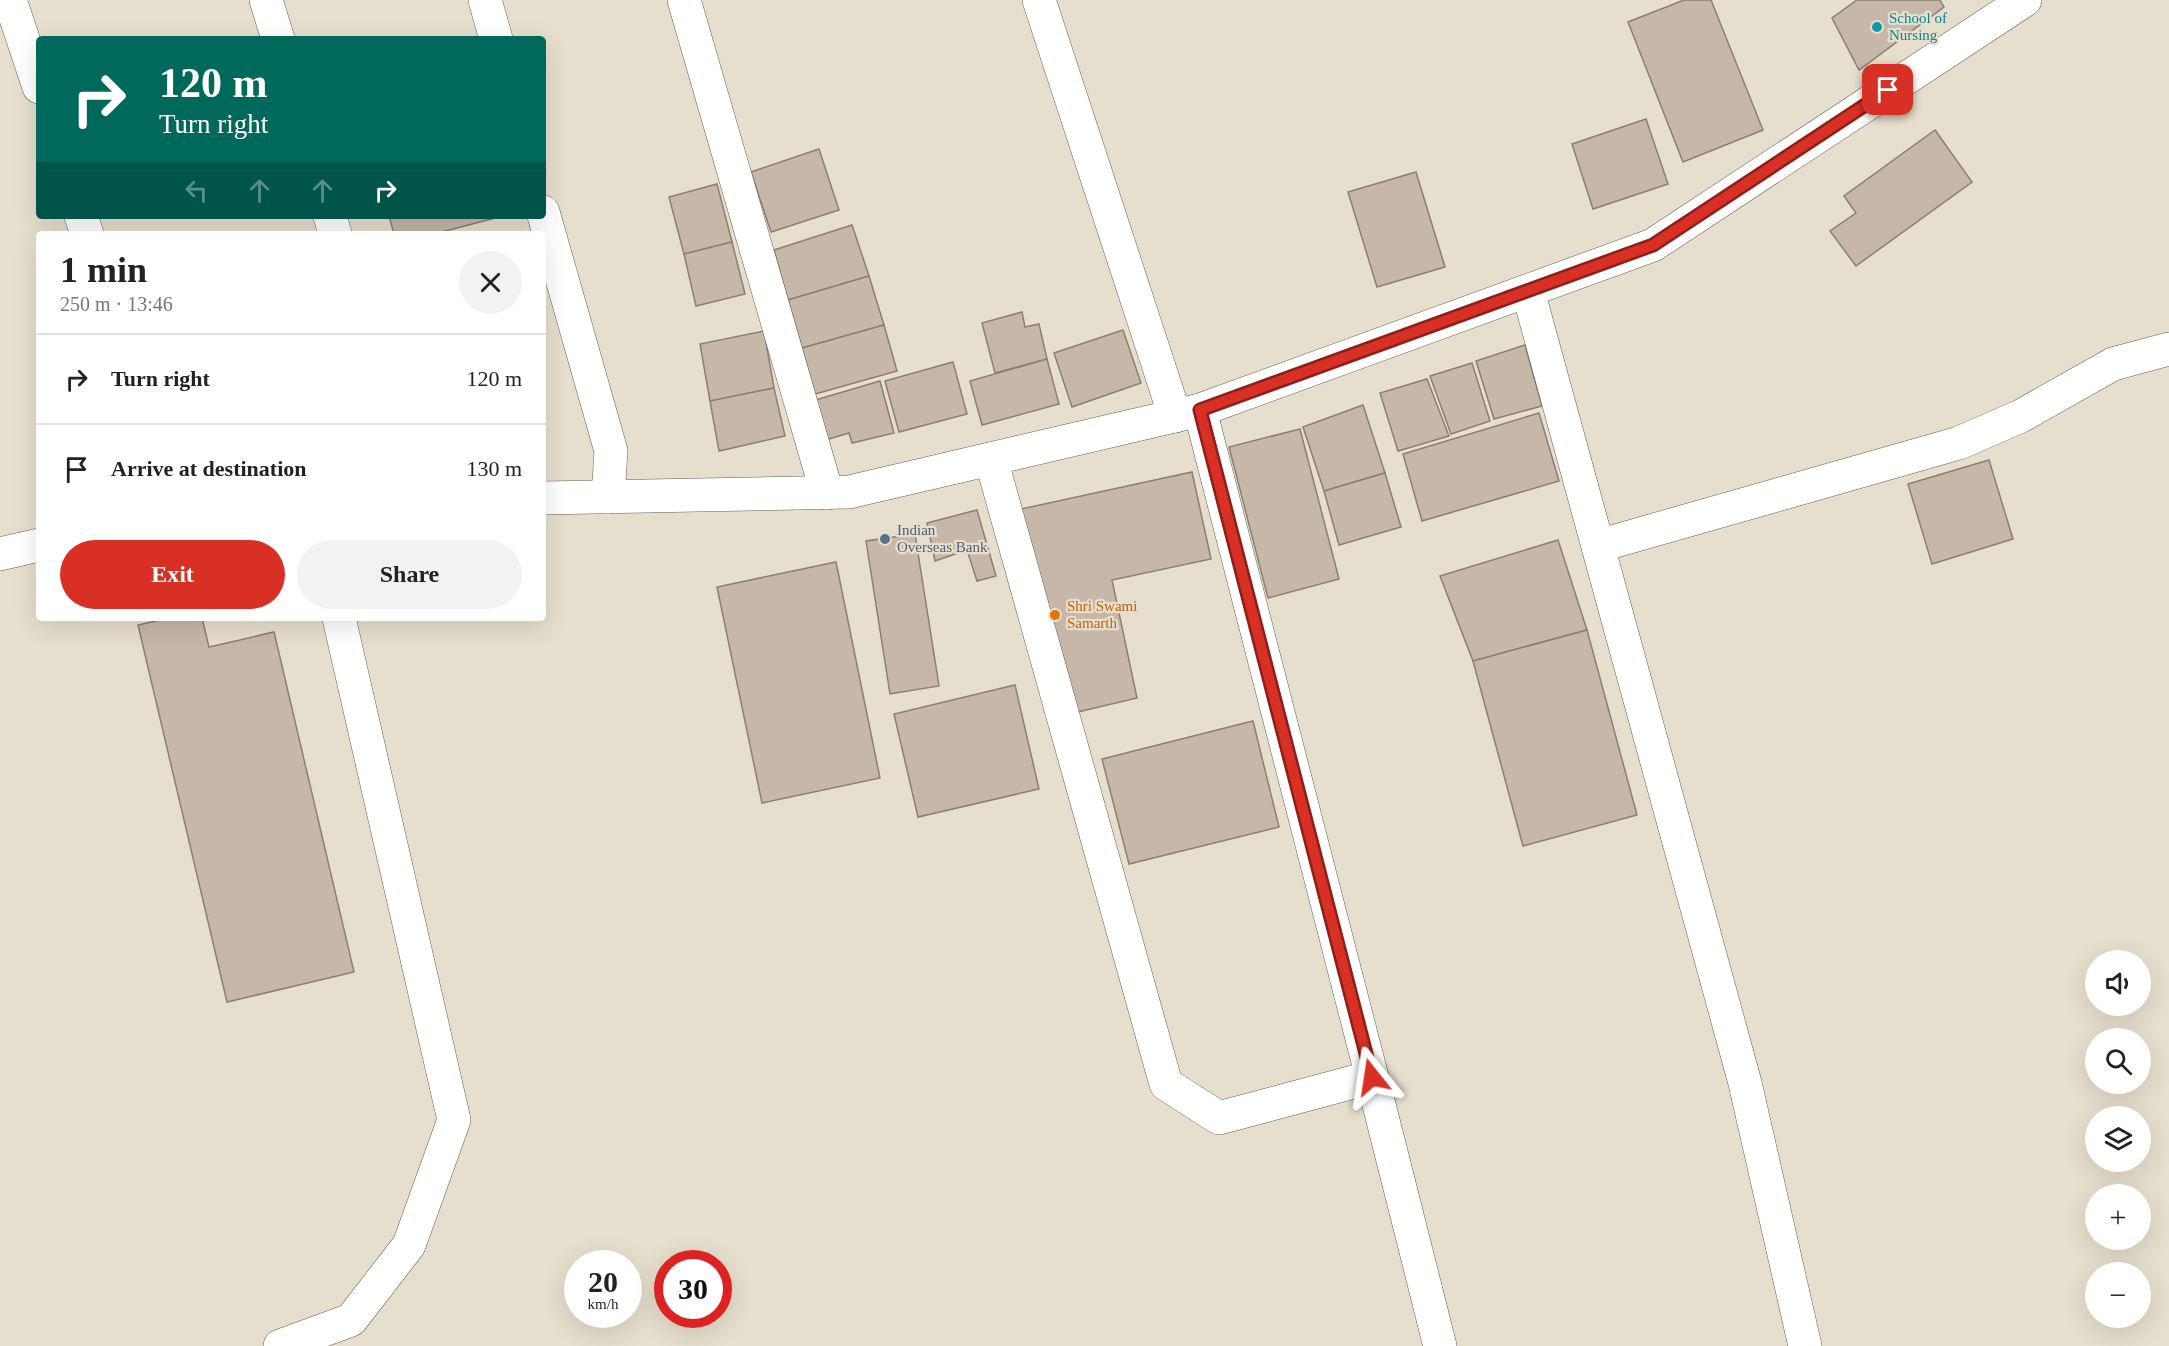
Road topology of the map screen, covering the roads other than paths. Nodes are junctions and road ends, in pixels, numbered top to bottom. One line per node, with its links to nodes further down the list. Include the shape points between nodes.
1 (10, 0): 9 (street)
2 (266, 0): 7 (street)
3 (485, 0): 8 (street)
4 (684, 0): 15 (street)
5 (1040, 0): 13 (street)
6 (2025, 0): 11 (street, via 1653,245)
7 (277, 36)
8 (495, 36)
9 (36, 78)
10 (545, 219): 16 (street, via 611,451)
11 (1528, 291): 13 (street); 19 (street)
12 (2169, 349): 19 (street, via 2114,364 2021,416 1959,443)
13 (1188, 413): 14 (street); 22 (street)
14 (991, 459): 15 (street, via 849,492); 22 (street, via 1166,1084 1219,1118)
15 (827, 493): 16 (street)
16 (608, 497): 17 (street)
17 (546, 498)
18 (36, 546): 20 (street)
19 (1598, 546): 25 (street, via 1745,1083)
20 (0, 554)
21 (340, 621): 23 (street, via 454,1120 409,1245 351,1320)
22 (1372, 1077): 24 (street)
23 (280, 1346)
24 (1440, 1346)
25 (1805, 1346)

